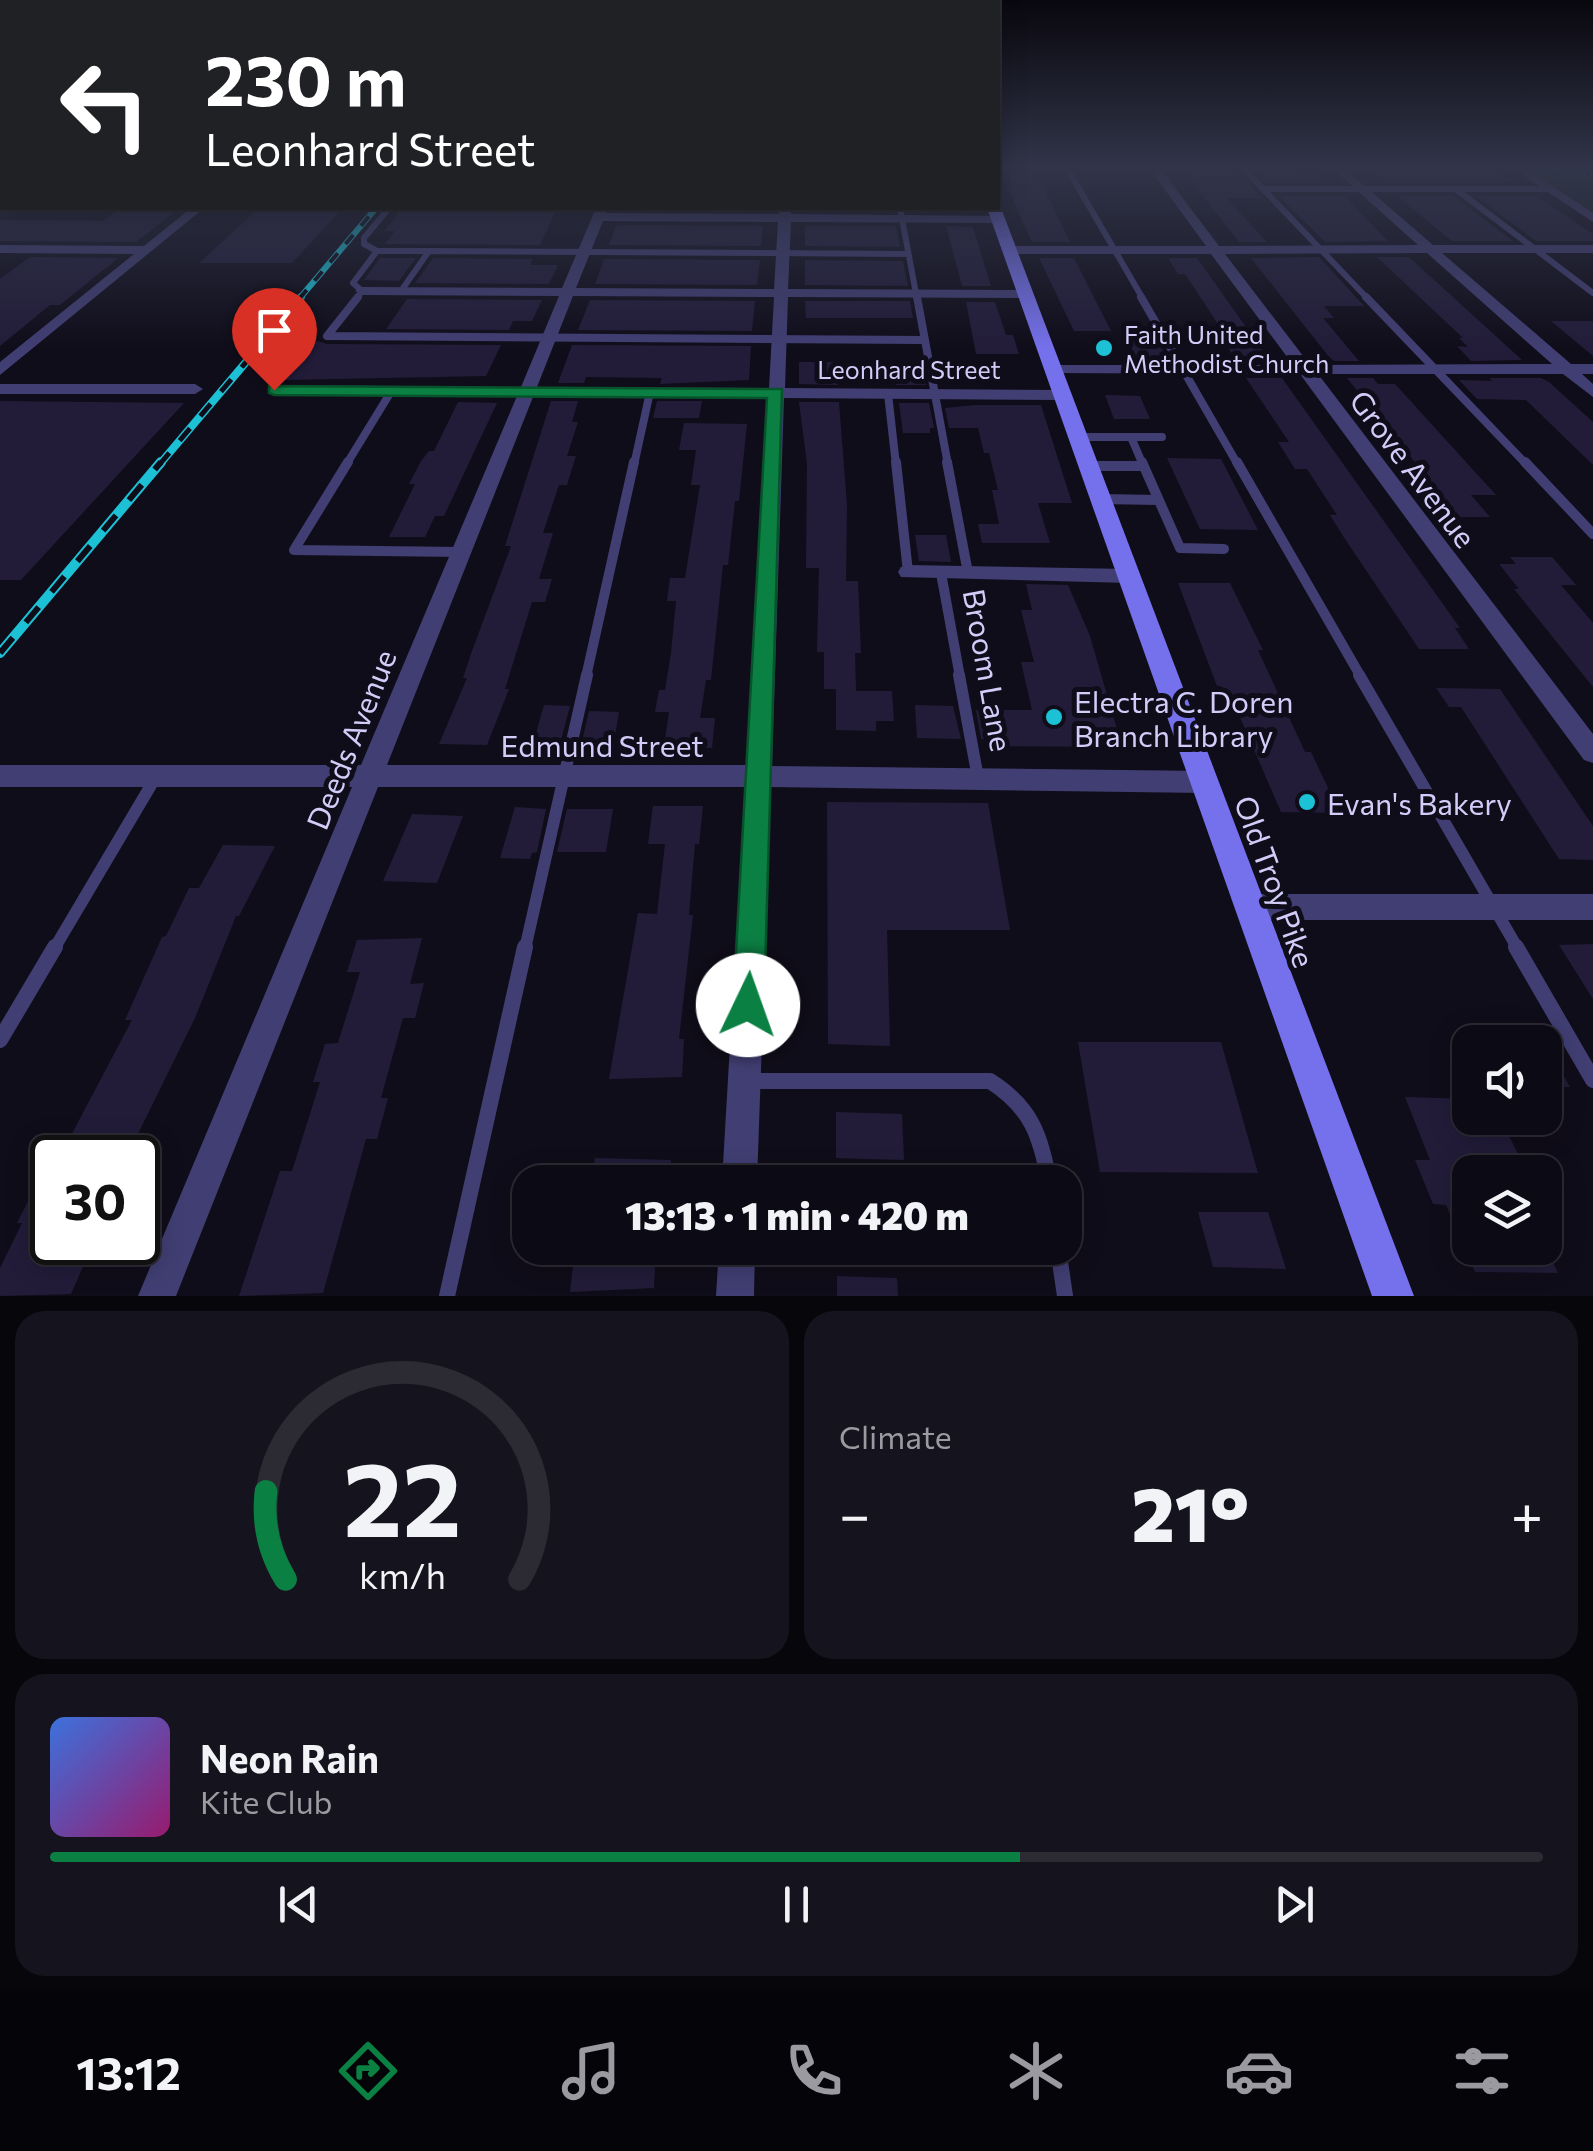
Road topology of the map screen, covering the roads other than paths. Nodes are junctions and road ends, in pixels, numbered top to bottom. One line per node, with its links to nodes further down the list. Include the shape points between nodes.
1 (173, 228): 18 (street)
2 (372, 228): 21 (lane, via 364,244)
3 (593, 228): 23 (street, Deeds Avenue)
4 (783, 228): 24 (street)
5 (904, 228): 25 (lane)
6 (1002, 228): 19 (main road, Old Troy Pike)
7 (1104, 228): 20 (lane)
8 (1200, 228): 13 (street, Grove Avenue)
9 (1302, 228): 14 (lane)
10 (1406, 228): 15 (street)
11 (1508, 228): 16 (lane)
12 (0, 249): 18 (street)
13 (1215, 249): 14 (street); 20 (street); 36 (street, Grove Avenue)
14 (1322, 249): 15 (street); 37 (lane)
15 (1430, 249): 16 (street); 38 (street)
16 (1535, 249): 17 (street); 30 (lane)
17 (1593, 249)
18 (146, 250): 40 (street)
19 (1010, 250): 20 (street); 32 (main road, Old Troy Pike)
20 (1117, 250): 41 (lane)
21 (377, 252): 22 (lane); 26 (lane, via 353,283)
22 (429, 252): 23 (lane); 27 (lane)
23 (584, 252): 24 (lane); 28 (street, Deeds Avenue)
24 (782, 253): 25 (lane); 29 (street)
25 (908, 254): 31 (lane)
26 (362, 291): 27 (street); 33 (lane, via 328,336)
27 (401, 291): 28 (street)
28 (568, 292): 29 (street); 33 (street, Deeds Avenue)
29 (780, 293): 31 (street); 34 (street)
30 (1593, 293)
31 (916, 294): 32 (street); 35 (lane)
32 (1026, 294): 42 (main road, Old Troy Pike)
33 (549, 338): 34 (lane); 47 (street, Deeds Avenue)
34 (778, 339): 35 (lane); 50 (street)
35 (924, 340): 52 (lane)
36 (1305, 369): 37 (street, Leonhard Street); 41 (street, Leonhard Street); 67 (street, Grove Avenue)
37 (1435, 369): 38 (street, Leonhard Street); 60 (lane)
38 (1567, 369): 39 (street, Leonhard Street); 49 (street)
39 (1593, 369)
40 (0, 370)
41 (1186, 370): 42 (street, Leonhard Street); 77 (lane)
42 (1058, 382): 52 (street, Leonhard Street); 53 (main road, Old Troy Pike)
43 (0, 389): 44 (street)
44 (195, 389)
45 (274, 390): 46 (street, Leonhard Street)
46 (392, 390): 47 (street, Leonhard Street); 62 (lane, via 294,550)
47 (527, 391): 48 (street, Leonhard Street); 62 (street, Deeds Avenue)
48 (650, 392): 50 (street, Leonhard Street); 72 (lane)
49 (1593, 392)
50 (776, 393): 51 (street, Leonhard Street); 71 (street)
51 (888, 394): 52 (street, Leonhard Street); 63 (lane)
52 (934, 394): 65 (lane)
53 (1078, 436): 54 (lane); 56 (main road, Old Troy Pike)
54 (1130, 437): 55 (lane); 57 (lane)
55 (1162, 437)
56 (1089, 466): 57 (lane); 58 (main road, Old Troy Pike)
57 (1143, 466): 59 (lane)
58 (1101, 499): 59 (lane); 66 (main road, Old Troy Pike)
59 (1158, 500): 61 (lane, via 1180,548)
60 (1593, 534)
61 (1224, 548)
62 (461, 552): 70 (street, Deeds Avenue)
63 (908, 572): 64 (street, Broom Lane)
64 (941, 573): 65 (street, Broom Lane); 73 (lane, Broom Lane)
65 (968, 574): 66 (street, Broom Lane)
66 (1129, 576): 74 (main road, Old Troy Pike)
67 (1593, 752)
68 (157, 775): 69 (street, Edmund Street); 70 (street, Edmund Street); 78 (lane)
69 (0, 776)
70 (370, 776): 72 (street, Edmund Street); 85 (street, Deeds Avenue)
71 (759, 776): 72 (street, Edmund Street); 73 (street, Edmund Street); 80 (street)
72 (563, 777): 86 (lane)
73 (978, 778): 74 (street, Edmund Street)
74 (1205, 782): 76 (main road, Old Troy Pike)
75 (1593, 907): 77 (street)
76 (1252, 908): 77 (street); 89 (main road, Old Troy Pike)
77 (1494, 908): 79 (lane)
78 (0, 1040)
79 (1593, 1080)
80 (745, 1082): 81 (street); 82 (lane, via 990,1082 1016,1096 1042,1133)
81 (741, 1165)
82 (1047, 1165)
83 (736, 1265): 87 (street)
84 (1060, 1265): 88 (lane)
85 (157, 1296)
86 (446, 1296)
87 (735, 1296)
88 (1065, 1296)
89 (1394, 1296)

